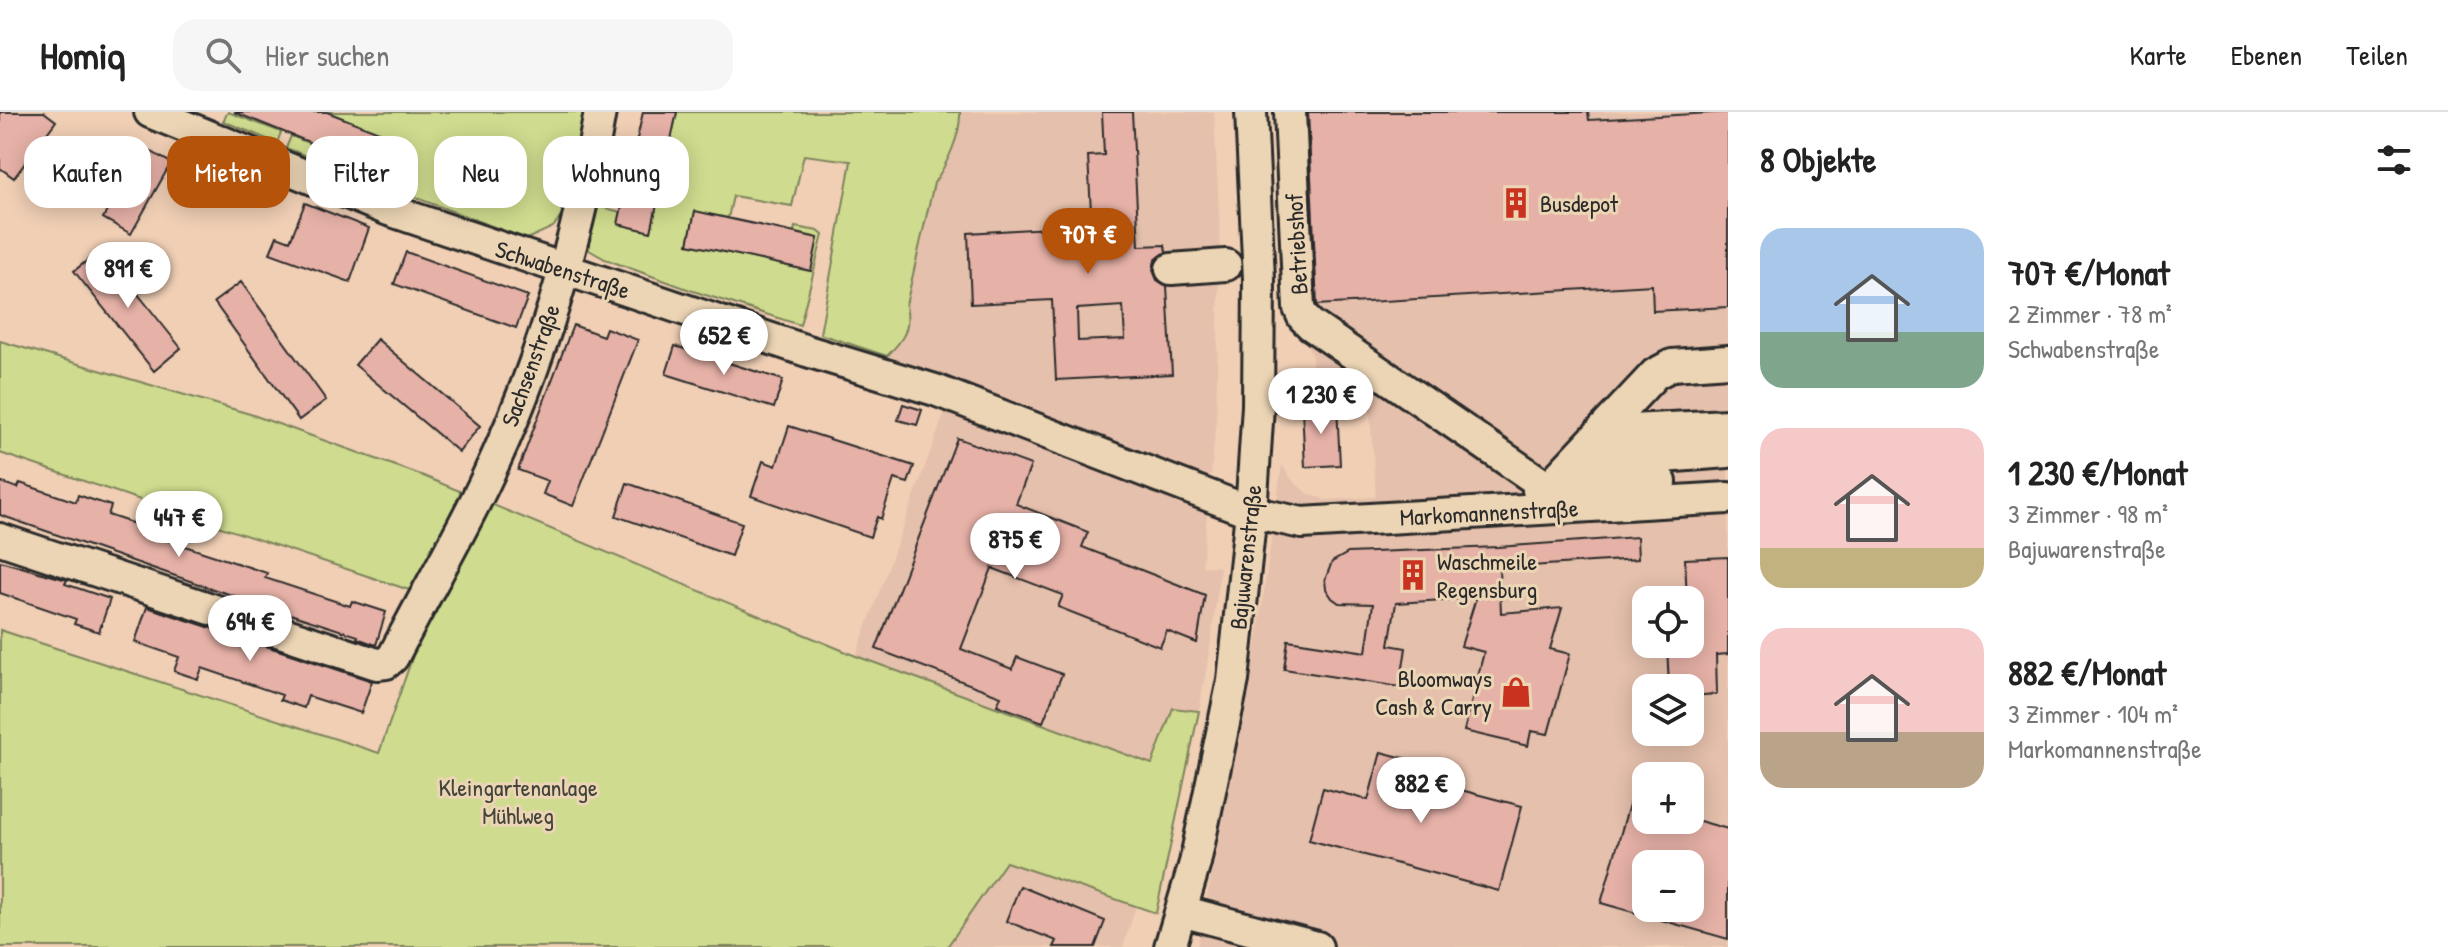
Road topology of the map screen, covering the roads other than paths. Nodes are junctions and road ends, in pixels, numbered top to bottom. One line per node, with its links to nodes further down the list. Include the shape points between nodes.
1 (150, 112): 7 (street, Schwabenstraße, via 389,210)
2 (600, 112): 7 (street, Sachsenstraße)
3 (1251, 112): 18 (street, Bajuwarenstraße, via 1259,279)
4 (1290, 112): 16 (street, Betriebshof, via 1303,317)
5 (1226, 265): 6 (street)
6 (1171, 269)
7 (563, 270): 18 (street, Schwabenstraße, via 935,390); 20 (street, Sachsenstraße, via 485,483 386,663)
8 (1728, 361): 16 (street, via 1672,365 1655,374)
9 (1728, 425): 15 (street, via 1631,430)
10 (1728, 434): 15 (street, via 1633,440)
11 (1728, 443): 15 (street, via 1635,449)
12 (1728, 452): 15 (street, via 1636,459)
13 (1728, 464): 15 (street, via 1636,470)
14 (1728, 479): 15 (street)
15 (1579, 485): 16 (street)
16 (1548, 488): 19 (street)
17 (1728, 498): 19 (street, Markomannenstraße)
18 (1251, 512): 19 (street, Markomannenstraße, via 1302,523); 21 (street, Bajuwarenstraße, via 1233,680)
19 (1397, 517)
20 (0, 539)
21 (1181, 911): 22 (street, Bajuwarenstraße); 23 (street)
22 (1170, 947)
23 (1317, 947)

